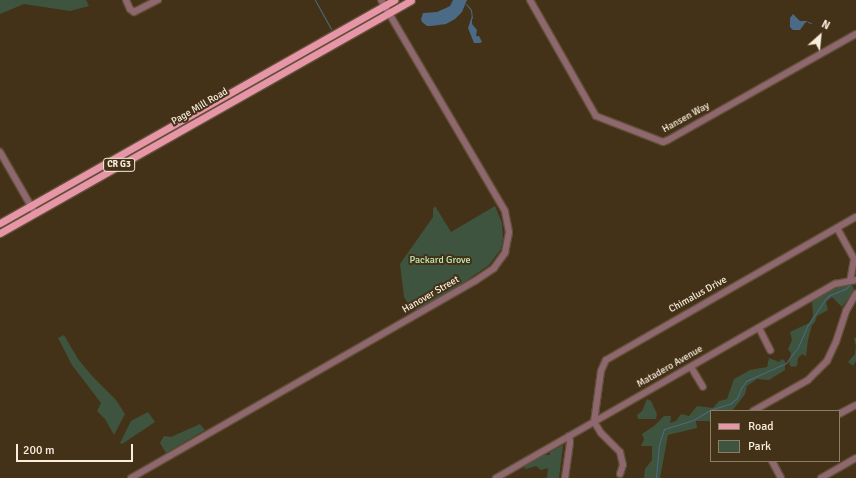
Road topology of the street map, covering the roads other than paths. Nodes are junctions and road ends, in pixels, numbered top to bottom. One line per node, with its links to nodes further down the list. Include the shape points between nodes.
1 (126, 0): 2 (street, via 134,12)
2 (158, 0)
3 (394, 0): 6 (main road, Page Mill Road / CR G3)
4 (411, 0): 7 (main road, Page Mill Road / CR G3)
5 (530, 0): 8 (street, Hansen Way, via 596,116 663,142)
6 (382, 3): 7 (street, Hanover Street); 9 (main road, Page Mill Road / CR G3)
7 (388, 13): 10 (main road, Page Mill Road / CR G3); 32 (street, Hanover Street, via 504,211 510,232 502,258 494,268 476,281)
8 (856, 34)
9 (207, 106): 10 (main road); 12 (main road, Page Mill Road / CR G3)
10 (203, 117): 13 (main road, Page Mill Road / CR G3)
11 (0, 152): 12 (street)
12 (31, 206): 13 (street); 15 (main road, Page Mill Road / CR G3)
13 (35, 213): 17 (main road, Page Mill Road / CR G3)
14 (856, 217): 16 (street, Chimalus Drive)
15 (0, 223)
16 (837, 228): 18 (street, via 854,259); 27 (street, Chimalus Drive, via 606,360 601,371)
17 (0, 233)
18 (852, 280): 20 (street, Matadero Avenue, via 835,284)
19 (856, 294): 25 (street, via 846,311 827,361 808,380)
20 (759, 328): 21 (street); 22 (street, Matadero Avenue)
21 (770, 350)
22 (691, 367): 23 (street); 27 (street, Matadero Avenue)
23 (702, 387)
24 (856, 404): 26 (street)
25 (755, 410)
26 (840, 413)
27 (594, 422): 28 (street, Matadero Avenue); 31 (street, via 620,452 623,465)
28 (569, 436): 33 (street, Matadero Avenue); 34 (street)
29 (856, 458): 36 (street)
30 (773, 462): 35 (street)
31 (620, 474)
32 (132, 478)
33 (496, 478)
34 (565, 478)
35 (781, 478)
36 (821, 478)

